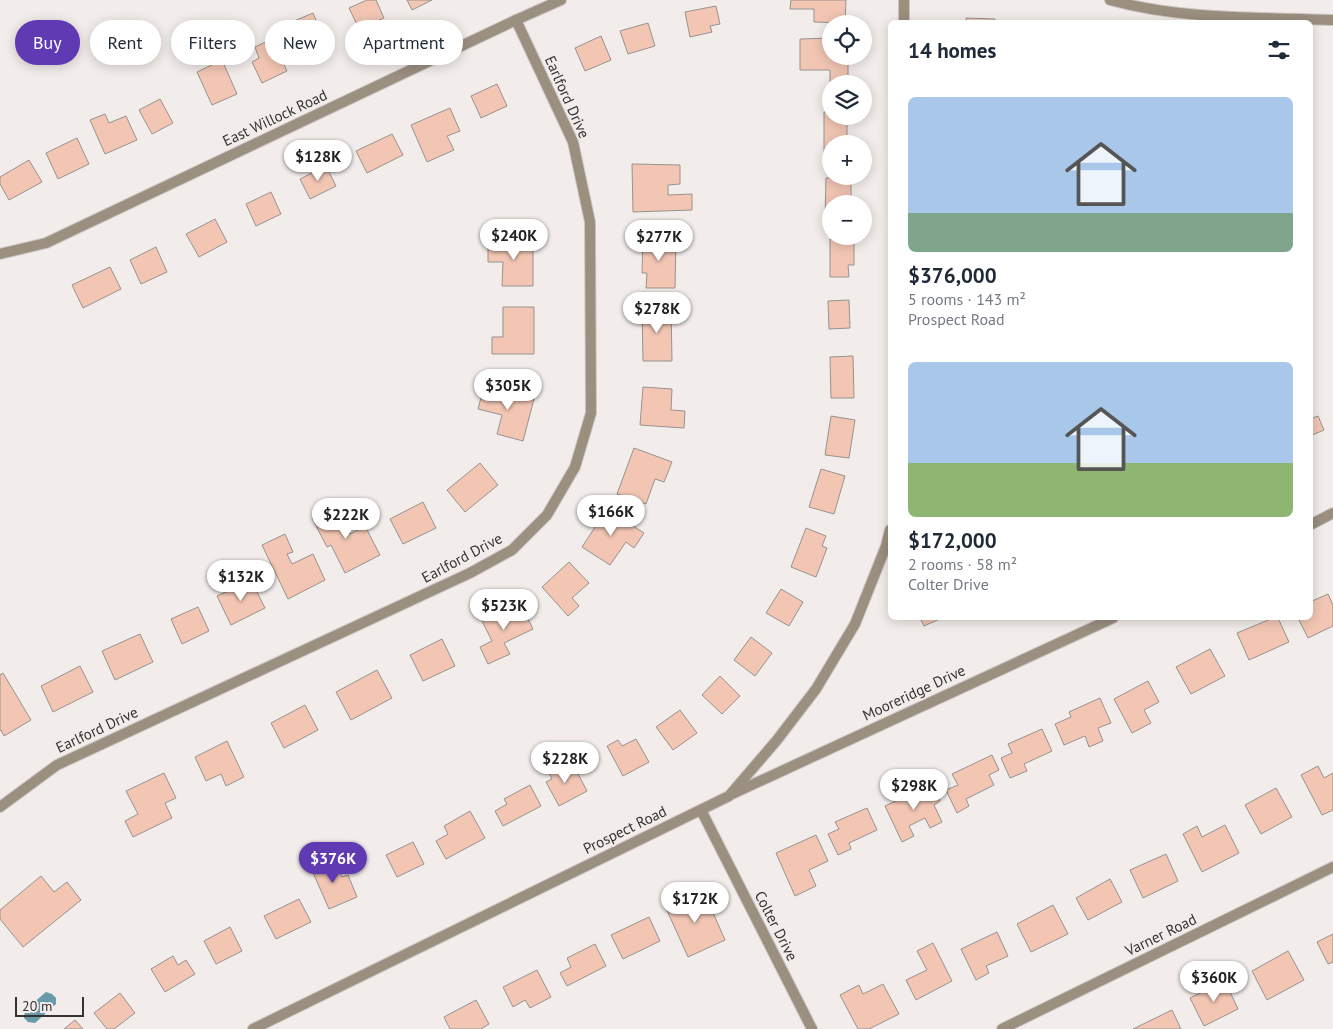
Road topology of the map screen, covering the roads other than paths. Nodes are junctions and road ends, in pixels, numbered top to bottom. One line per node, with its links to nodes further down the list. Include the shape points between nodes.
1 (561, 0): 4 (street, East Willock Road)
2 (904, 0): 5 (street)
3 (1110, 0): 6 (street, via 1203,16)
4 (516, 20): 7 (street, East Willock Road, via 46,243); 13 (street, Earlford Drive, via 573,142 590,222 591,414 575,467 548,515 512,550 470,573 57,765)
5 (904, 20)
6 (1333, 20)
7 (0, 254)
8 (1333, 513): 9 (street)
9 (1313, 523)
10 (888, 538): 12 (street, Prospect Road, via 855,624 816,689)
11 (1109, 620): 12 (street, Mooreridge Drive)
12 (729, 796): 14 (street, Prospect Road)
13 (0, 807)
14 (701, 810): 16 (street, Prospect Road); 17 (street, Colter Drive)
15 (1333, 867): 18 (street, Varner Road)
16 (253, 1029)
17 (812, 1029)
18 (1002, 1029)

